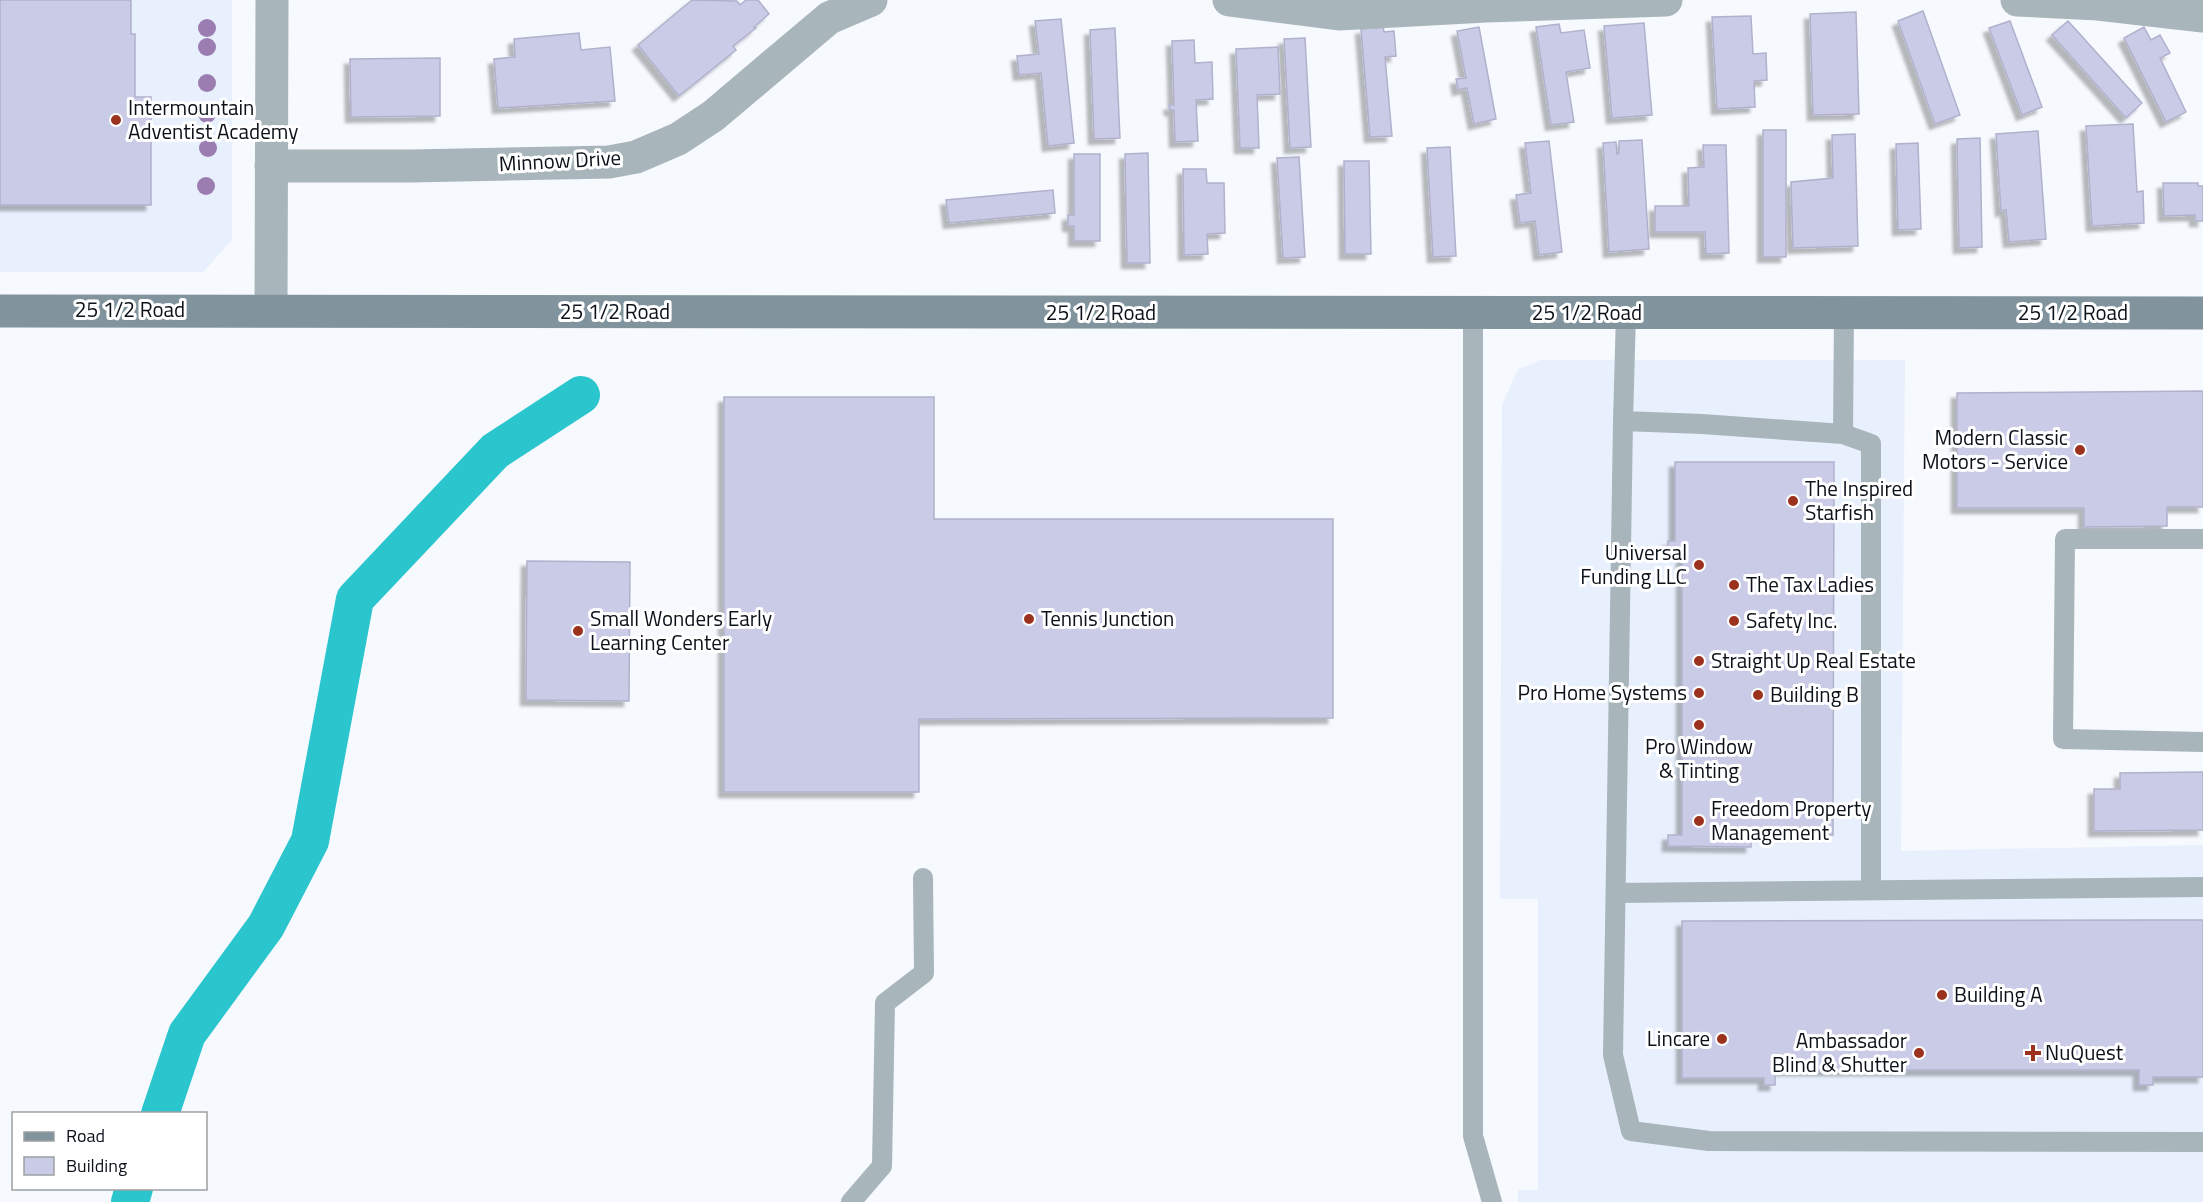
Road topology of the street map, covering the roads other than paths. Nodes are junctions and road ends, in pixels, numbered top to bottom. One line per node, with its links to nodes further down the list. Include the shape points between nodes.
1 (272, 0): 7 (street)
2 (871, 0): 7 (street, Minnow Drive, via 829,18 713,116 678,139 636,157 597,162)
3 (1229, 0): 4 (street, via 1339,14)
4 (1666, 0)
5 (2017, 0): 6 (street)
6 (2203, 16)
7 (271, 166): 8 (street)
8 (271, 310): 9 (street, 25 1/2 Road); 10 (street, 25 1/2 Road)
9 (0, 311)
10 (1473, 313): 11 (street, 25 1/2 Road); 24 (lane, via 1473,1136)
11 (1626, 313): 12 (street, 25 1/2 Road); 14 (lane)
12 (1844, 313): 13 (street, 25 1/2 Road); 15 (lane)
13 (2203, 313)
14 (1623, 421): 15 (lane); 21 (lane)
15 (1843, 434): 20 (lane, via 1871,444)
16 (2203, 539): 17 (lane, via 2065,540 2063,739)
17 (2203, 742)
18 (923, 878): 23 (lane, via 924,973 885,1003 882,1167)
19 (2203, 887): 20 (lane)
20 (1870, 891): 21 (lane)
21 (1616, 893): 22 (lane, via 1613,1055 1631,1131 1709,1141)
22 (2203, 1142)
23 (851, 1202)
24 (1492, 1202)

